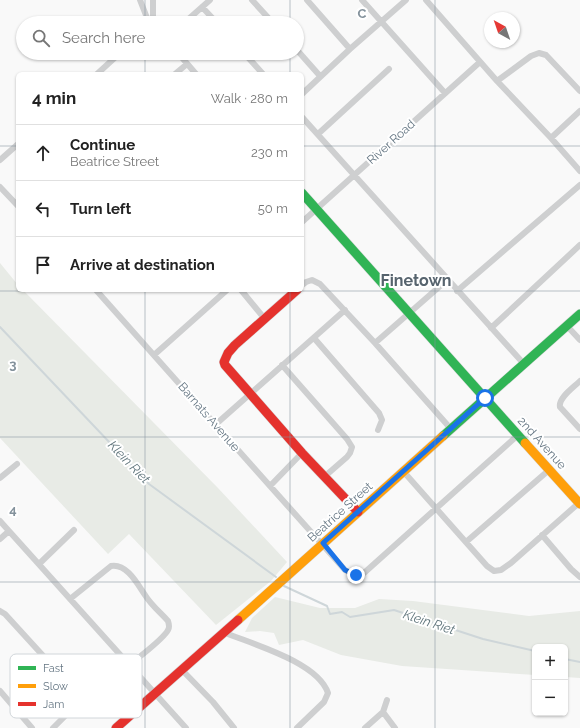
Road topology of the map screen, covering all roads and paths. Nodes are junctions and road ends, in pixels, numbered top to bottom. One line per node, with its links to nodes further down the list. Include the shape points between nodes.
1 (140, 0): 10 (street)
2 (153, 0): 11 (street)
3 (210, 0): 9 (street)
4 (252, 0): 14 (street)
5 (307, 0): 16 (street)
6 (362, 0): 15 (street)
7 (406, 0): 15 (street)
8 (426, 0): 21 (street)
9 (202, 7): 12 (street); 13 (street)
10 (146, 16)
11 (153, 16)
12 (192, 16)
13 (210, 16)
14 (267, 16)
15 (381, 22): 16 (street); 32 (street)
16 (350, 49): 28 (street)
17 (304, 58): 28 (street)
18 (112, 60): 24 (street)
19 (184, 60): 22 (street)
20 (250, 60): 27 (street)
21 (480, 62): 29 (street); 32 (street, River Road)
22 (187, 64): 25 (street); 26 (street)
23 (388, 69): 35 (street)
24 (98, 72)
25 (177, 72)
26 (194, 72)
27 (261, 72)
28 (320, 76): 31 (street)
29 (497, 81): 30 (street, via 539,53 546,55); 36 (street)
30 (580, 91)
31 (304, 92)
32 (445, 93): 40 (street, River Road)
33 (580, 111): 36 (street)
34 (304, 119): 35 (street)
35 (318, 134): 40 (street)
36 (551, 138): 39 (street)
37 (16, 146): 38 (street)
38 (0, 160)
39 (580, 171)
40 (354, 175): 45 (street, River Road); 48 (street)
41 (580, 185): 50 (street)
42 (0, 187): 44 (street)
43 (304, 194): 45 (street, 2nd Avenue)
44 (16, 204)
45 (317, 209): 46 (street, River Road); 56 (street, 2nd Avenue)
46 (304, 220)
47 (580, 245): 60 (street)
48 (447, 280): 50 (street); 56 (street)
49 (304, 284): 55 (street, via 316,281)
50 (457, 291): 60 (street)
51 (98, 292): 64 (street, Barnats Avenue)
52 (225, 292): 64 (street)
53 (243, 292): 58 (street)
54 (294, 292): 58 (street)
55 (345, 310): 61 (street); 63 (street)
56 (409, 313): 63 (street); 69 (street, 2nd Avenue)
57 (580, 314): 59 (street, Beatrice Street)
58 (264, 318): 68 (street, via 233,348 224,361)
59 (567, 326): 62 (street); 65 (street, Beatrice Street)
60 (491, 328): 65 (street)
61 (314, 338): 66 (street); 73 (street, via 379,413 382,420)
62 (580, 340)
63 (375, 343): 71 (street)
64 (154, 355): 70 (street, Barnats Avenue)
65 (524, 364): 69 (street, Beatrice Street)
66 (282, 365): 68 (street); 79 (street, via 352,447 347,457)
67 (580, 381): 72 (street, via 559,404)
68 (250, 394): 70 (street); 75 (street)
69 (485, 398): 71 (street, Beatrice Street); 74 (street, 2nd Avenue)
70 (215, 425): 81 (street, Barnats Avenue)
71 (451, 429): 78 (street, Beatrice Street)
72 (580, 429)
73 (378, 430)
74 (518, 435): 77 (street, 2nd Avenue); 83 (street, Barnats Avenue)
75 (302, 453): 79 (street); 81 (street)
76 (17, 464): 80 (street)
77 (549, 470): 82 (street, 2nd Avenue); 90 (street)
78 (403, 471): 83 (street); 84 (street, Beatrice Street)
79 (324, 476): 84 (street)
80 (0, 478)
81 (270, 486): 91 (street, Barnats Avenue)
82 (580, 503): 88 (street)
83 (437, 509): 90 (street); 91 (street, Barnats Avenue, via 364,573 356,575 345,570)
84 (358, 512): 91 (street, Beatrice Street)
85 (0, 521): 87 (street)
86 (74, 530): 92 (street)
87 (9, 531): 89 (street); 92 (street)
88 (542, 535): 90 (street, via 511,563 501,570 494,571); 93 (street)
89 (0, 539)
90 (466, 542)
91 (323, 543): 96 (street, Beatrice Street)
92 (39, 564): 94 (street)
93 (580, 577)
94 (70, 599): 98 (street); 99 (street, via 111,566 117,566 134,578 145,596 168,621 169,627 163,636)
95 (0, 611): 97 (street, via 6,614)
96 (223, 632): 100 (street, Beatrice Street); 116 (street, via 299,663 324,683 328,693 324,702)
97 (42, 654)
98 (120, 654)
99 (142, 654)
100 (182, 670): 103 (street, Beatrice Street); 115 (street)
101 (142, 678): 103 (street)
102 (0, 691): 105 (street)
103 (155, 693): 106 (street, Beatrice Street); 114 (street)
104 (387, 700): 107 (street)
105 (10, 703)
106 (142, 705)
107 (382, 712): 117 (street); 118 (street)
108 (23, 718): 111 (street)
109 (63, 718): 112 (street)
110 (127, 718): 113 (street, Beatrice Street)
111 (32, 728)
112 (53, 728)
113 (116, 728)
114 (186, 728)
115 (234, 728)
116 (297, 728)
117 (365, 728)
118 (395, 728)

